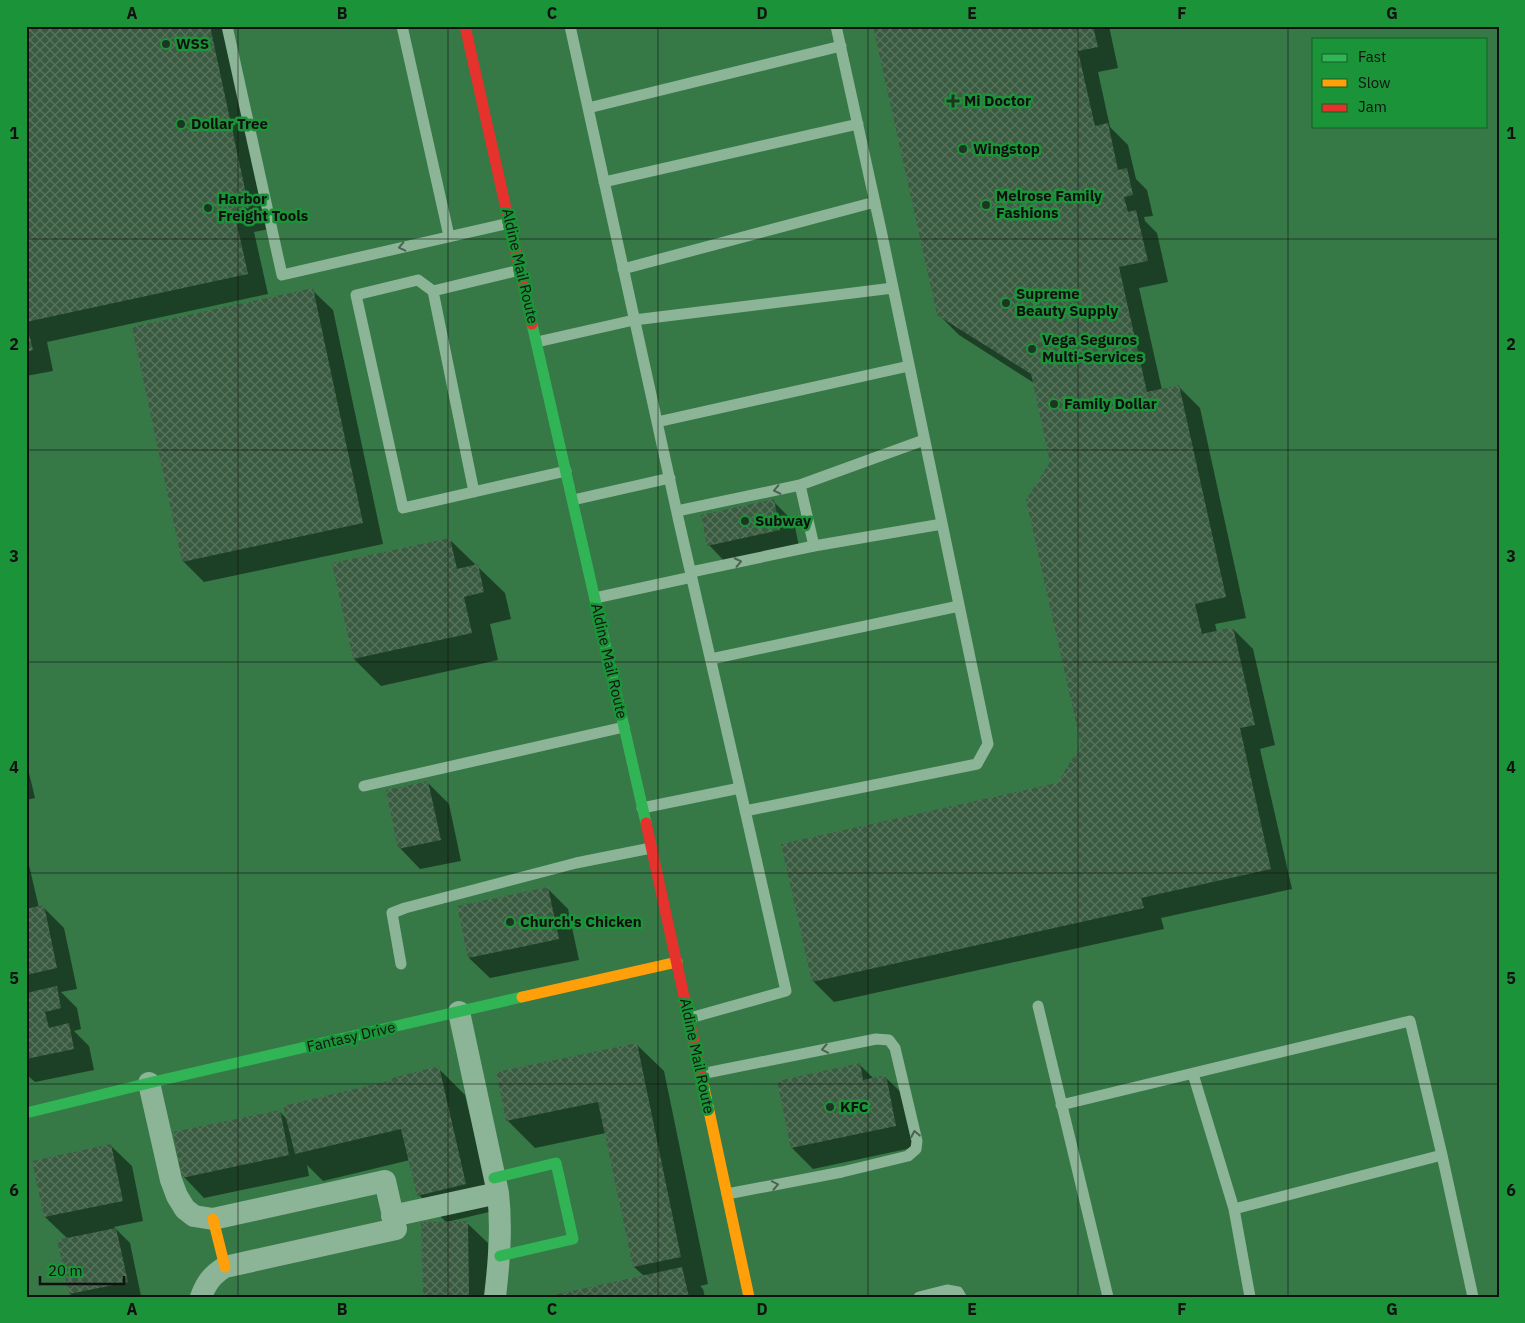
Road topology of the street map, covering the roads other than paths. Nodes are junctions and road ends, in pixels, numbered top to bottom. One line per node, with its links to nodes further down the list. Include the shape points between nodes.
1 (227, 26): 12 (lane, one-way to 1, via 282,275)
2 (402, 26): 12 (lane)
3 (465, 26): 11 (main road, Aldine Mail Route)
4 (570, 26): 7 (lane)
5 (836, 26): 6 (lane)
6 (840, 46): 7 (lane); 8 (lane)
7 (588, 108): 9 (lane)
8 (858, 124): 9 (lane); 10 (lane)
9 (604, 182): 14 (lane)
10 (875, 202): 14 (lane); 15 (lane)
11 (510, 223): 12 (lane); 13 (main road, Aldine Mail Route)
12 (449, 236)
13 (520, 270): 16 (lane); 18 (main road, Aldine Mail Route)
14 (623, 270): 17 (lane)
15 (893, 288): 17 (lane); 19 (lane)
16 (433, 291): 25 (lane); 25 (lane, via 418,280 356,295 403,508)
17 (634, 320): 18 (lane); 20 (lane)
18 (537, 342): 22 (main road, Aldine Mail Route)
19 (909, 366): 20 (lane); 21 (lane)
20 (657, 422): 23 (lane)
21 (924, 440): 24 (lane); 28 (lane)
22 (566, 471): 25 (lane); 26 (main road, Aldine Mail Route)
23 (670, 478): 26 (lane); 27 (lane)
24 (800, 486): 27 (lane, one-way to 27); 29 (lane)
25 (474, 492)
26 (573, 500): 31 (main road, Aldine Mail Route)
27 (677, 511): 30 (lane)
28 (942, 524): 29 (lane); 32 (lane)
29 (814, 546): 30 (lane, one-way to 29)
30 (691, 575): 31 (lane); 33 (lane)
31 (595, 598): 34 (main road, Aldine Mail Route)
32 (959, 606): 33 (lane); 38 (lane, via 988,744 977,764)
33 (711, 659): 36 (lane)
34 (624, 727): 35 (lane); 37 (main road, Aldine Mail Route)
35 (364, 786)
36 (740, 788): 37 (lane); 38 (lane)
37 (642, 808): 39 (main road, Aldine Mail Route)
38 (745, 811): 44 (lane, via 786,991)
39 (652, 848): 40 (main road, Aldine Mail Route); 41 (lane, via 576,864 392,913)
40 (677, 962): 43 (main road, Fantasy Drive); 44 (main road, Aldine Mail Route)
41 (401, 964)
42 (1038, 1006): 48 (lane)
43 (459, 1012): 47 (main road, Fantasy Drive); 51 (street)
44 (690, 1018): 45 (main road, Aldine Mail Route)
45 (701, 1074): 52 (main road, Aldine Mail Route); 52 (lane, one-way to 45, via 908,1156 916,1149 917,1141 895,1048 888,1040 876,1039)
46 (1192, 1074): 48 (lane); 50 (lane, via 1410,1021); 53 (lane)
47 (149, 1083): 49 (main road, Fantasy Drive); 55 (street, via 177,1196 194,1216)
48 (1061, 1105): 63 (lane)
49 (26, 1113)
50 (1442, 1155): 53 (lane); 65 (lane)
51 (496, 1185): 54 (street); 56 (street, via 501,1218); 56 (main road, via 556,1163 573,1239)
52 (727, 1194): 60 (main road, Aldine Mail Route)
53 (1234, 1208): 64 (lane)
54 (392, 1216): 55 (street, via 385,1181); 57 (street, via 396,1229)
55 (214, 1219): 57 (main road)
56 (500, 1256): 59 (street)
57 (225, 1267): 58 (street, via 207,1282)
58 (202, 1297)
59 (495, 1297)
60 (749, 1297)
61 (919, 1297): 62 (lane, via 947,1290 958,1292)
62 (961, 1297)
63 (1108, 1297)
64 (1250, 1297)
65 (1473, 1297)

